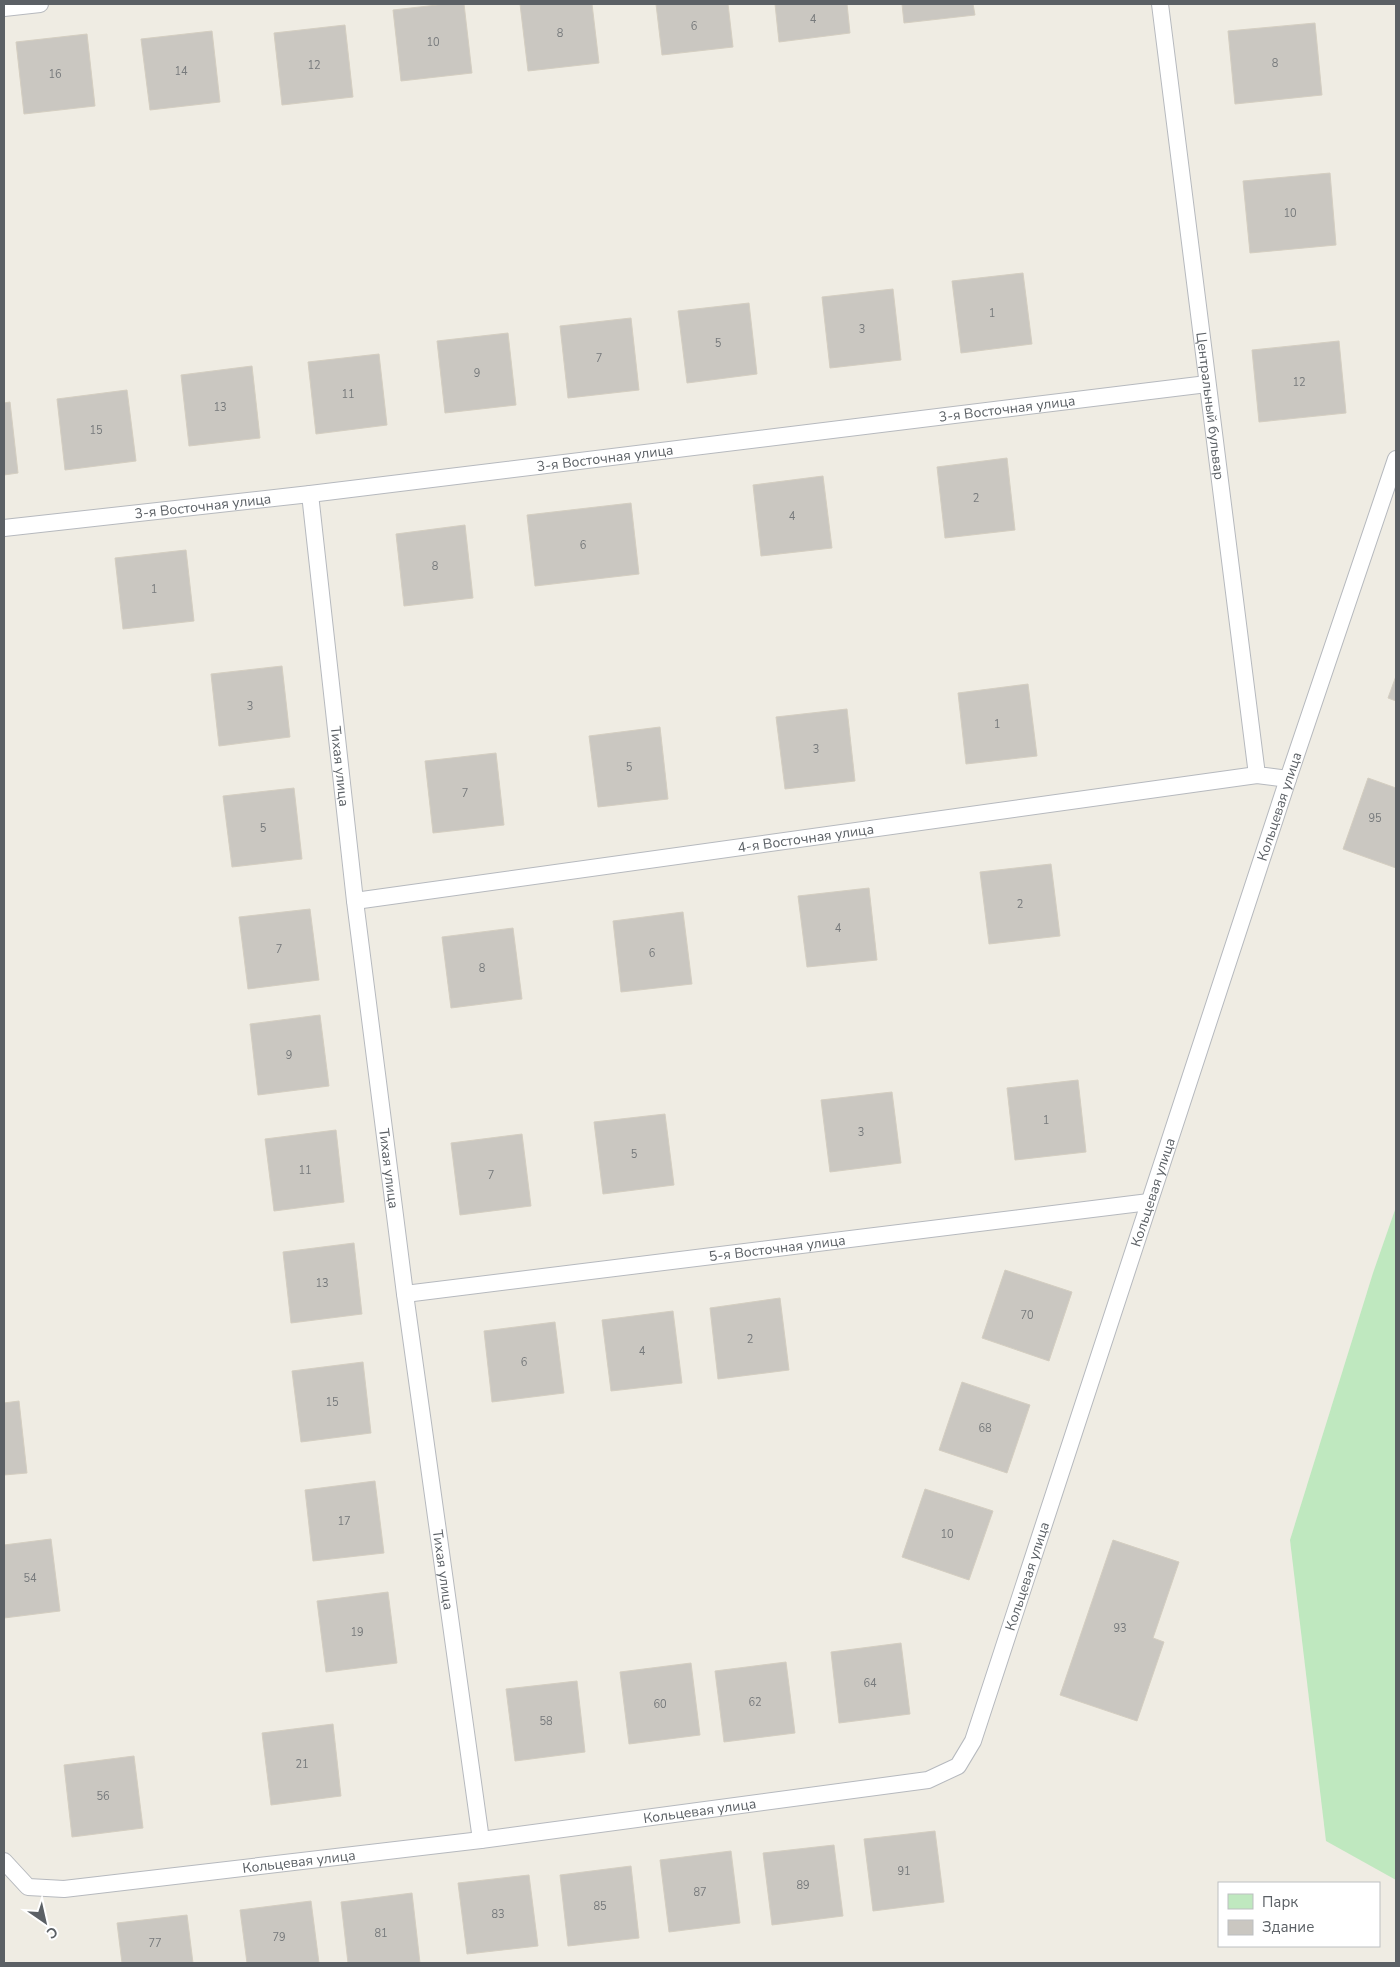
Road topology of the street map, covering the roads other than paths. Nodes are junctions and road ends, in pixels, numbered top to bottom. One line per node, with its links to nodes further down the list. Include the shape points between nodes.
1 (40, 4): 3 (lane)
2 (1160, 4): 4 (lane, Центральный бульвар)
3 (4, 8)
4 (1207, 384): 6 (lane, 3-я Восточная улица); 8 (lane, Центральный бульвар)
5 (1396, 459): 9 (lane, Кольцевая улица)
6 (310, 494): 7 (lane, 3-я Восточная улица); 10 (lane, Тихая улица)
7 (4, 528)
8 (1257, 775): 9 (lane); 10 (lane, 4-я Восточная улица)
9 (1288, 779): 11 (lane, Кольцевая улица)
10 (355, 900): 12 (lane, Тихая улица)
11 (1149, 1202): 12 (lane, 5-я Восточная улица); 13 (lane, Кольцевая улица, via 973,1741 958,1766 928,1780)
12 (405, 1294): 13 (lane, Тихая улица)
13 (481, 1840): 14 (lane, Кольцевая улица, via 64,1889 28,1887)
14 (4, 1861)

